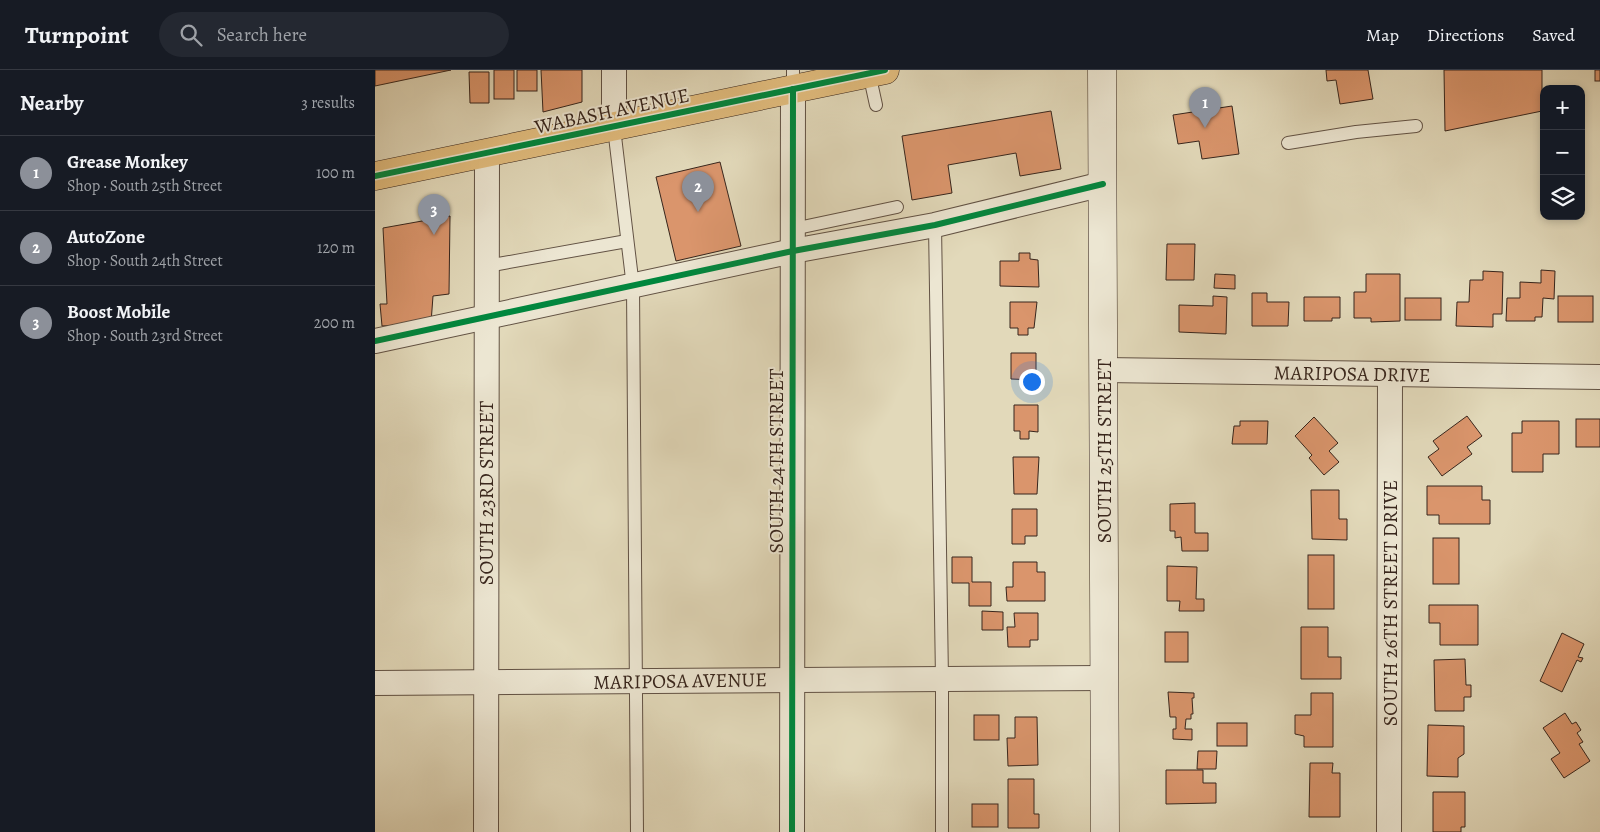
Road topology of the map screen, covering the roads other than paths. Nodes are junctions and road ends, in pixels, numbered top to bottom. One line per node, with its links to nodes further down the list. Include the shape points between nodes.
1 (614, 70): 7 (street)
2 (1102, 70): 11 (main road, SOUTH 25TH STREET)
3 (877, 72): 4 (main road, WABASH AVENUE); 5 (lane)
4 (793, 80): 7 (main road, WABASH AVENUE); 14 (street, SOUTH 24TH STREET)
5 (876, 105)
6 (1416, 126): 8 (lane)
7 (614, 128): 9 (main road, WABASH AVENUE); 15 (lane)
8 (1288, 143)
9 (487, 153): 10 (main road, WABASH AVENUE); 16 (street, SOUTH 23RD STREET)
10 (375, 176)
11 (1103, 184): 13 (street); 20 (main road, SOUTH 25TH STREET)
12 (897, 207): 14 (lane)
13 (935, 225): 14 (street); 25 (lane)
14 (793, 240): 17 (street); 24 (street, SOUTH 24TH STREET)
15 (627, 241): 16 (lane); 17 (lane)
16 (487, 266): 18 (street, SOUTH 23RD STREET)
17 (633, 287): 18 (street); 26 (lane)
18 (488, 316): 19 (street); 28 (street, SOUTH 23RD STREET)
19 (375, 341)
20 (1104, 370): 21 (street, MARIPOSA DRIVE); 23 (main road, SOUTH 25TH STREET)
21 (1390, 375): 22 (street, MARIPOSA DRIVE); 34 (street, SOUTH 26TH STREET DRIVE)
22 (1600, 377)
23 (1104, 678): 25 (street, MARIPOSA AVENUE); 33 (main road, SOUTH 25TH STREET)
24 (792, 680): 25 (street, MARIPOSA AVENUE); 26 (street, MARIPOSA AVENUE); 31 (street, SOUTH 24TH STREET)
25 (942, 680): 32 (lane)
26 (637, 682): 28 (street, MARIPOSA AVENUE); 30 (lane)
27 (375, 683): 28 (street, MARIPOSA AVENUE)
28 (485, 683): 29 (street, SOUTH 23RD STREET)
29 (486, 832)
30 (637, 832)
31 (792, 832)
32 (942, 832)
33 (1105, 832)
34 (1389, 832)

